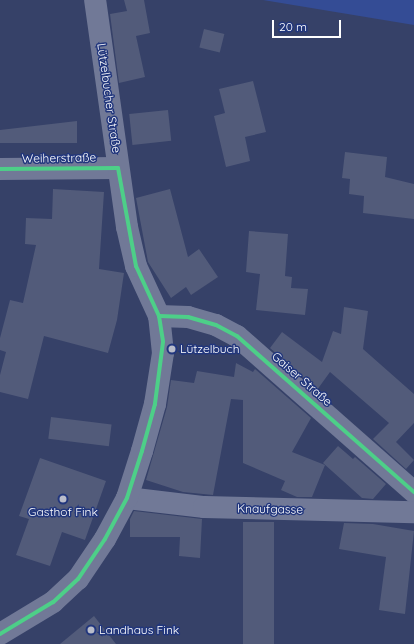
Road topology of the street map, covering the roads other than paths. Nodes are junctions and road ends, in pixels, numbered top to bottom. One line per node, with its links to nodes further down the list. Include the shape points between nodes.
1 (96, 0): 2 (street, Lützelbucher Straße)
2 (118, 168): 3 (street, Weiherstraße); 4 (street, Lützelbucher Straße, via 136,266)
3 (0, 169)
4 (159, 316): 5 (street, Gaiser Straße, via 188,317 216,325 238,336); 6 (street, Lützelbucher Straße, via 163,342 154,404)
5 (414, 492)
6 (127, 498): 7 (street, Knaufgasse, via 204,507); 8 (street, Lützelbucher Straße, via 105,539 78,579 53,602)
7 (414, 512)
8 (0, 634)

